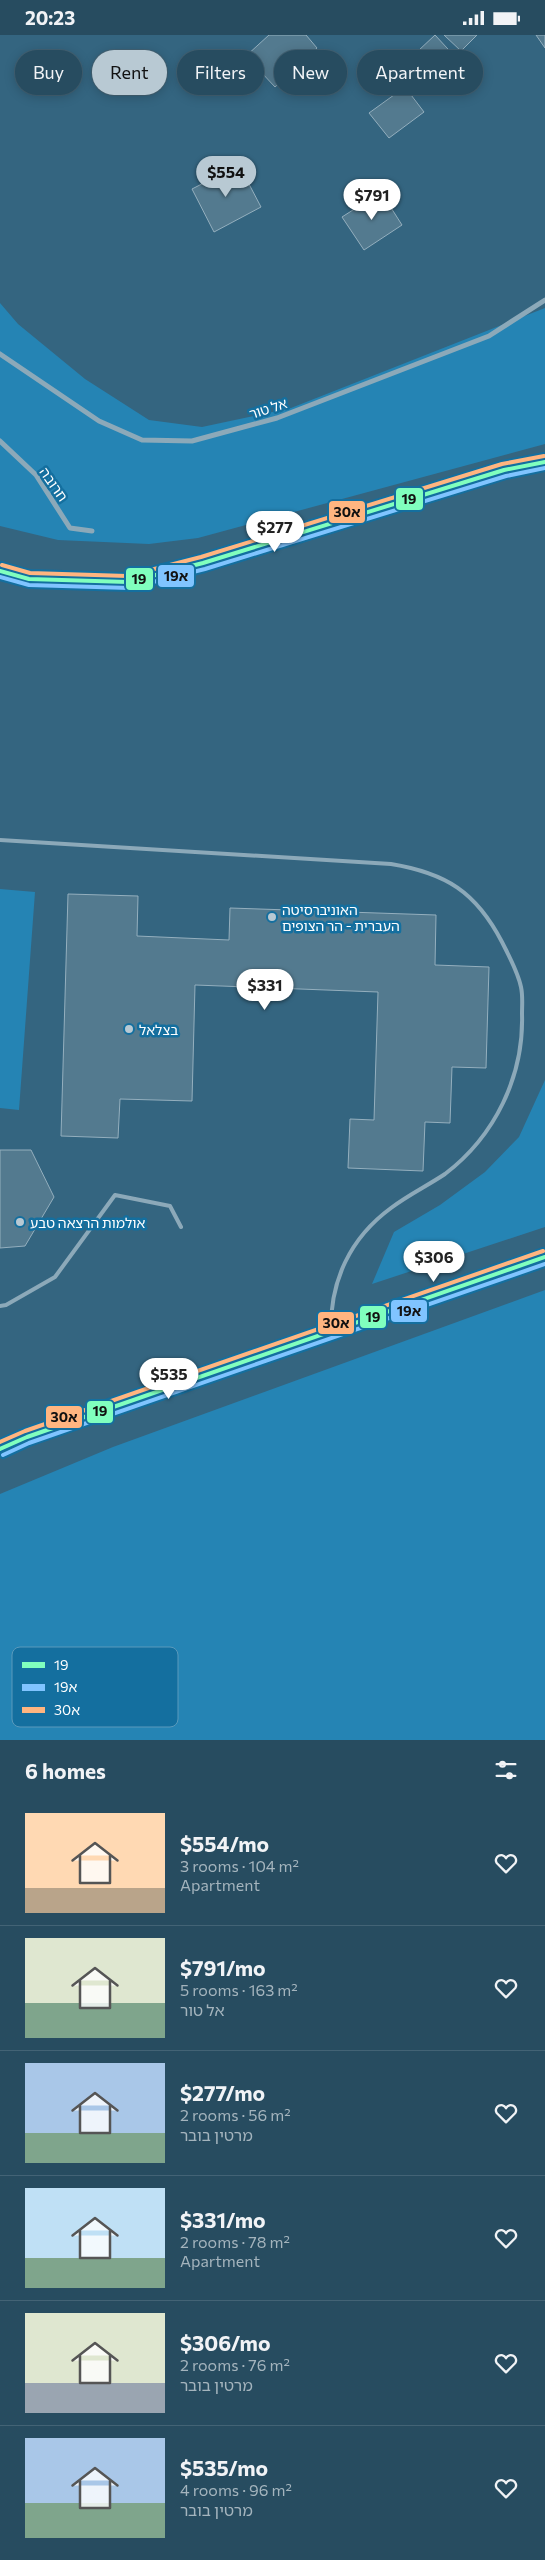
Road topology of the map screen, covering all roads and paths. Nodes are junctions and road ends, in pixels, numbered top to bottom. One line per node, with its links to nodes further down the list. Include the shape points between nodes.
1 (545, 300): 2 (street, אל טור, via 489,336 277,418 192,441 142,441 99,421)
2 (0, 355)
3 (0, 441): 5 (street, חרובה, via 36,475 70,528)
4 (545, 462): 6 (street, via 504,470 203,563 128,582 29,579)
5 (92, 531)
6 (0, 571)
7 (0, 840): 11 (lane, via 416,868 444,878 466,893 491,921 521,987 522,1023 515,1077 490,1127 468,1153 366,1229 346,1257 336,1283 330,1307)
8 (181, 1227): 10 (lane, via 170,1206 115,1195 54,1277)
9 (545, 1257): 11 (street)
10 (0, 1306)
11 (331, 1331): 12 (street)
12 (0, 1449)

